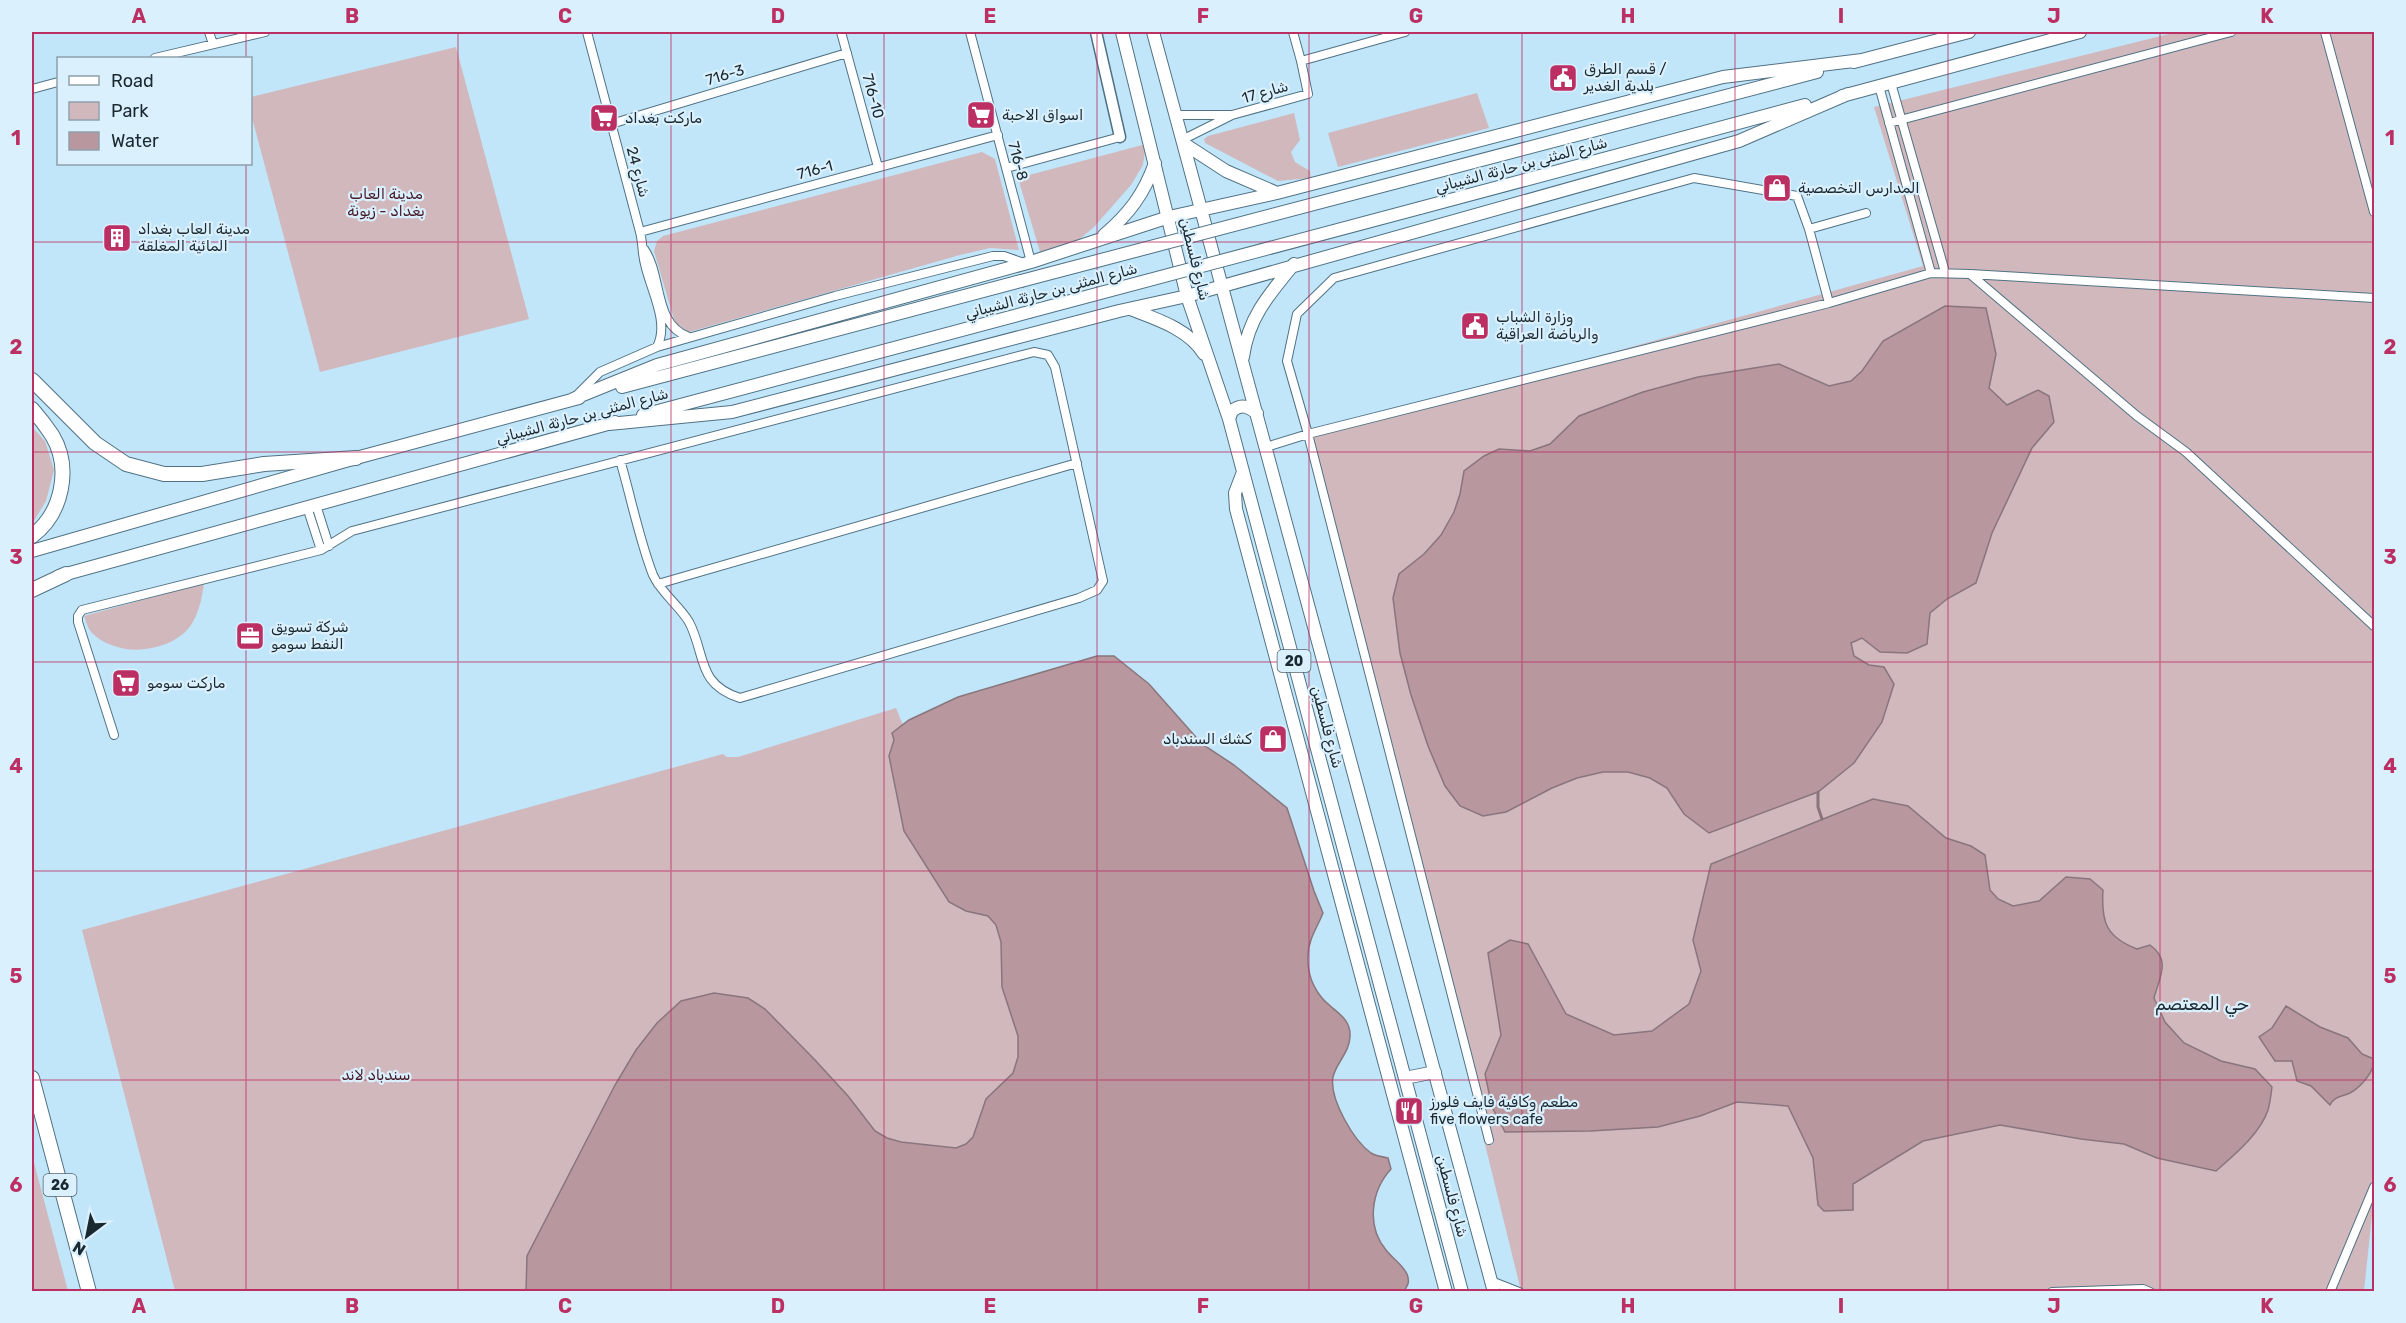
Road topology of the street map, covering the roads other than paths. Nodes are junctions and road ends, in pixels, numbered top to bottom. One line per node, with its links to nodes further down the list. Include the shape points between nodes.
1 (209, 32): 15 (street)
2 (264, 32): 15 (street)
3 (586, 32): 28 (street, شارع 24)
4 (842, 32): 16 (street, 716-10)
5 (970, 32): 29 (street, 716-8)
6 (1096, 32): 30 (street)
7 (1122, 32): 32 (main road, شارع فلسطين / 20)
8 (1153, 32): 24 (main road, شارع فلسطين / 20)
9 (1293, 32): 19 (street)
10 (1405, 32): 19 (street, شارع 17)
11 (1969, 32): 18 (main road, شارع المثنى بن حارثة الشيباني)
12 (2080, 32): 21 (main road, شارع المثنى بن حارثة الشيباني)
13 (2231, 32): 26 (street)
14 (2325, 32): 37 (street)
15 (213, 44): 17 (street)
16 (847, 53): 28 (street, 716-3); 33 (street, 716-10)
17 (159, 57)
18 (1862, 60): 35 (main road, via 1723,77); 59 (main road, شارع المثنى بن حارثة الشيباني, bridge)
19 (1301, 61): 25 (street, شارع 17, via 1308,94)
20 (57, 82): 22 (street)
21 (1885, 84): 23 (main road, شارع المثنى بن حارثة الشيباني); 26 (street); 27 (street)
22 (32, 89)
23 (1848, 94): 45 (main road, via 1739,141); 63 (main road, شارع المثنى بن حارثة الشيباني, bridge)
24 (1175, 115): 25 (street, شارع 17); 31 (main road, شارع فلسطين / 20)
25 (1232, 116): 31 (street, شارع 17)
26 (1901, 119): 27 (street); 46 (street)
27 (1889, 123): 47 (street)
28 (611, 124): 41 (street, شارع 24)
29 (998, 135): 33 (street, 716-1); 34 (street, 716-8)
30 (1120, 137): 34 (street)
31 (1182, 142): 35 (main road, via 1226,171); 36 (main road, شارع فلسطين / 20)
32 (1155, 162): 39 (main road, شارع فلسطين / 20); 42 (main road, via 1141,196)
33 (878, 167): 41 (street, 716-1)
34 (1006, 168): 44 (street, 716-8)
35 (1277, 193): 36 (main road)
36 (1201, 209): 39 (main road); 49 (main road, شارع فلسطين / 20)
37 (2374, 212)
38 (1866, 213): 40 (street)
39 (1169, 217): 42 (main road); 50 (main road, شارع فلسطين / 20)
40 (1809, 229): 52 (street); 64 (street, via 1797,196 1694,178 1334,278 1297,314 1287,361)
41 (640, 232): 43 (street, شارع 24)
42 (1100, 238): 44 (main road)
43 (644, 249): 54 (street, شارع 24, via 652,263 669,322); 55 (street, شارع 24, via 661,324 662,336)
44 (1028, 263): 54 (street, via 993,256); 59 (main road, via 657,365)
45 (1294, 264): 49 (main road); 56 (main road, via 1250,325)
46 (1945, 272): 47 (street); 48 (street)
47 (1931, 273): 52 (street)
48 (1970, 274): 51 (street); 79 (street, via 2137,416 2186,452)
49 (1222, 286): 50 (main road); 56 (main road, شارع فلسطين / 20)
50 (1187, 296): 53 (main road); 57 (main road, شارع فلسطين / 20)
51 (2374, 298)
52 (1829, 303): 64 (street)
53 (1129, 309): 57 (main road, via 1190,339); 63 (main road, via 732,412)
54 (689, 337): 55 (street)
55 (657, 347): 59 (street, via 600,372)
56 (1243, 361): 61 (main road, شارع فلسطين / 20)
57 (1212, 366): 62 (main road, شارع فلسطين / 20)
58 (32, 380): 66 (highway, via 95,443 126,464 164,474 202,474 264,464)
59 (573, 399): 66 (main road, شارع المثنى بن حارثة الشيباني)
60 (32, 409): 71 (highway, via 53,436 61,459 63,483 56,507)
61 (1257, 413): 62 (main road, via 1241,406 1232,411); 65 (main road, شارع فلسطين / 20)
62 (1229, 419): 69 (main road, شارع فلسطين / 20)
63 (609, 424): 70 (main road, شارع المثنى بن حارثة الشيباني)
64 (1308, 434): 65 (street); 86 (street)
65 (1266, 447): 83 (main road, شارع فلسطين / 20)
66 (356, 458): 74 (main road, شارع المثنى بن حارثة الشيباني)
67 (620, 460): 68 (street, via 1034,352 1048,356 1055,368); 72 (street, via 352,531); 77 (street)
68 (1077, 464): 77 (street); 77 (street, via 1103,581 1096,590 740,698 723,691 708,676 688,620)
69 (1243, 472): 80 (main road, via 1235,493 1236,509); 82 (main road, شارع فلسطين / 20)
70 (312, 506): 72 (street); 73 (street); 75 (main road, شارع المثنى بن حارثة الشيباني)
71 (32, 536)
72 (329, 546): 73 (street)
73 (321, 550): 81 (street, via 80,612 78,622)
74 (32, 551)
75 (66, 574): 76 (main road, شارع المثنى بن حارثة الشيباني); 78 (highway)
76 (32, 583)
77 (658, 584)
78 (32, 590)
79 (2374, 626)
80 (1296, 733): 82 (main road); 90 (main road)
81 (114, 735)
82 (1319, 756): 85 (main road, شارع فلسطين / 20)
83 (1435, 1072): 85 (main road); 88 (main road, شارع فلسطين / 20)
84 (32, 1078): 89 (highway, 26)
85 (1405, 1078): 91 (main road, شارع فلسطين / 20)
86 (1489, 1140)
87 (2374, 1187): 95 (street)
88 (1493, 1286): 92 (street)
89 (89, 1292)
90 (1446, 1292)
91 (1462, 1292)
92 (1519, 1292)
93 (2052, 1292): 94 (street)
94 (2150, 1292)
95 (2330, 1292)

